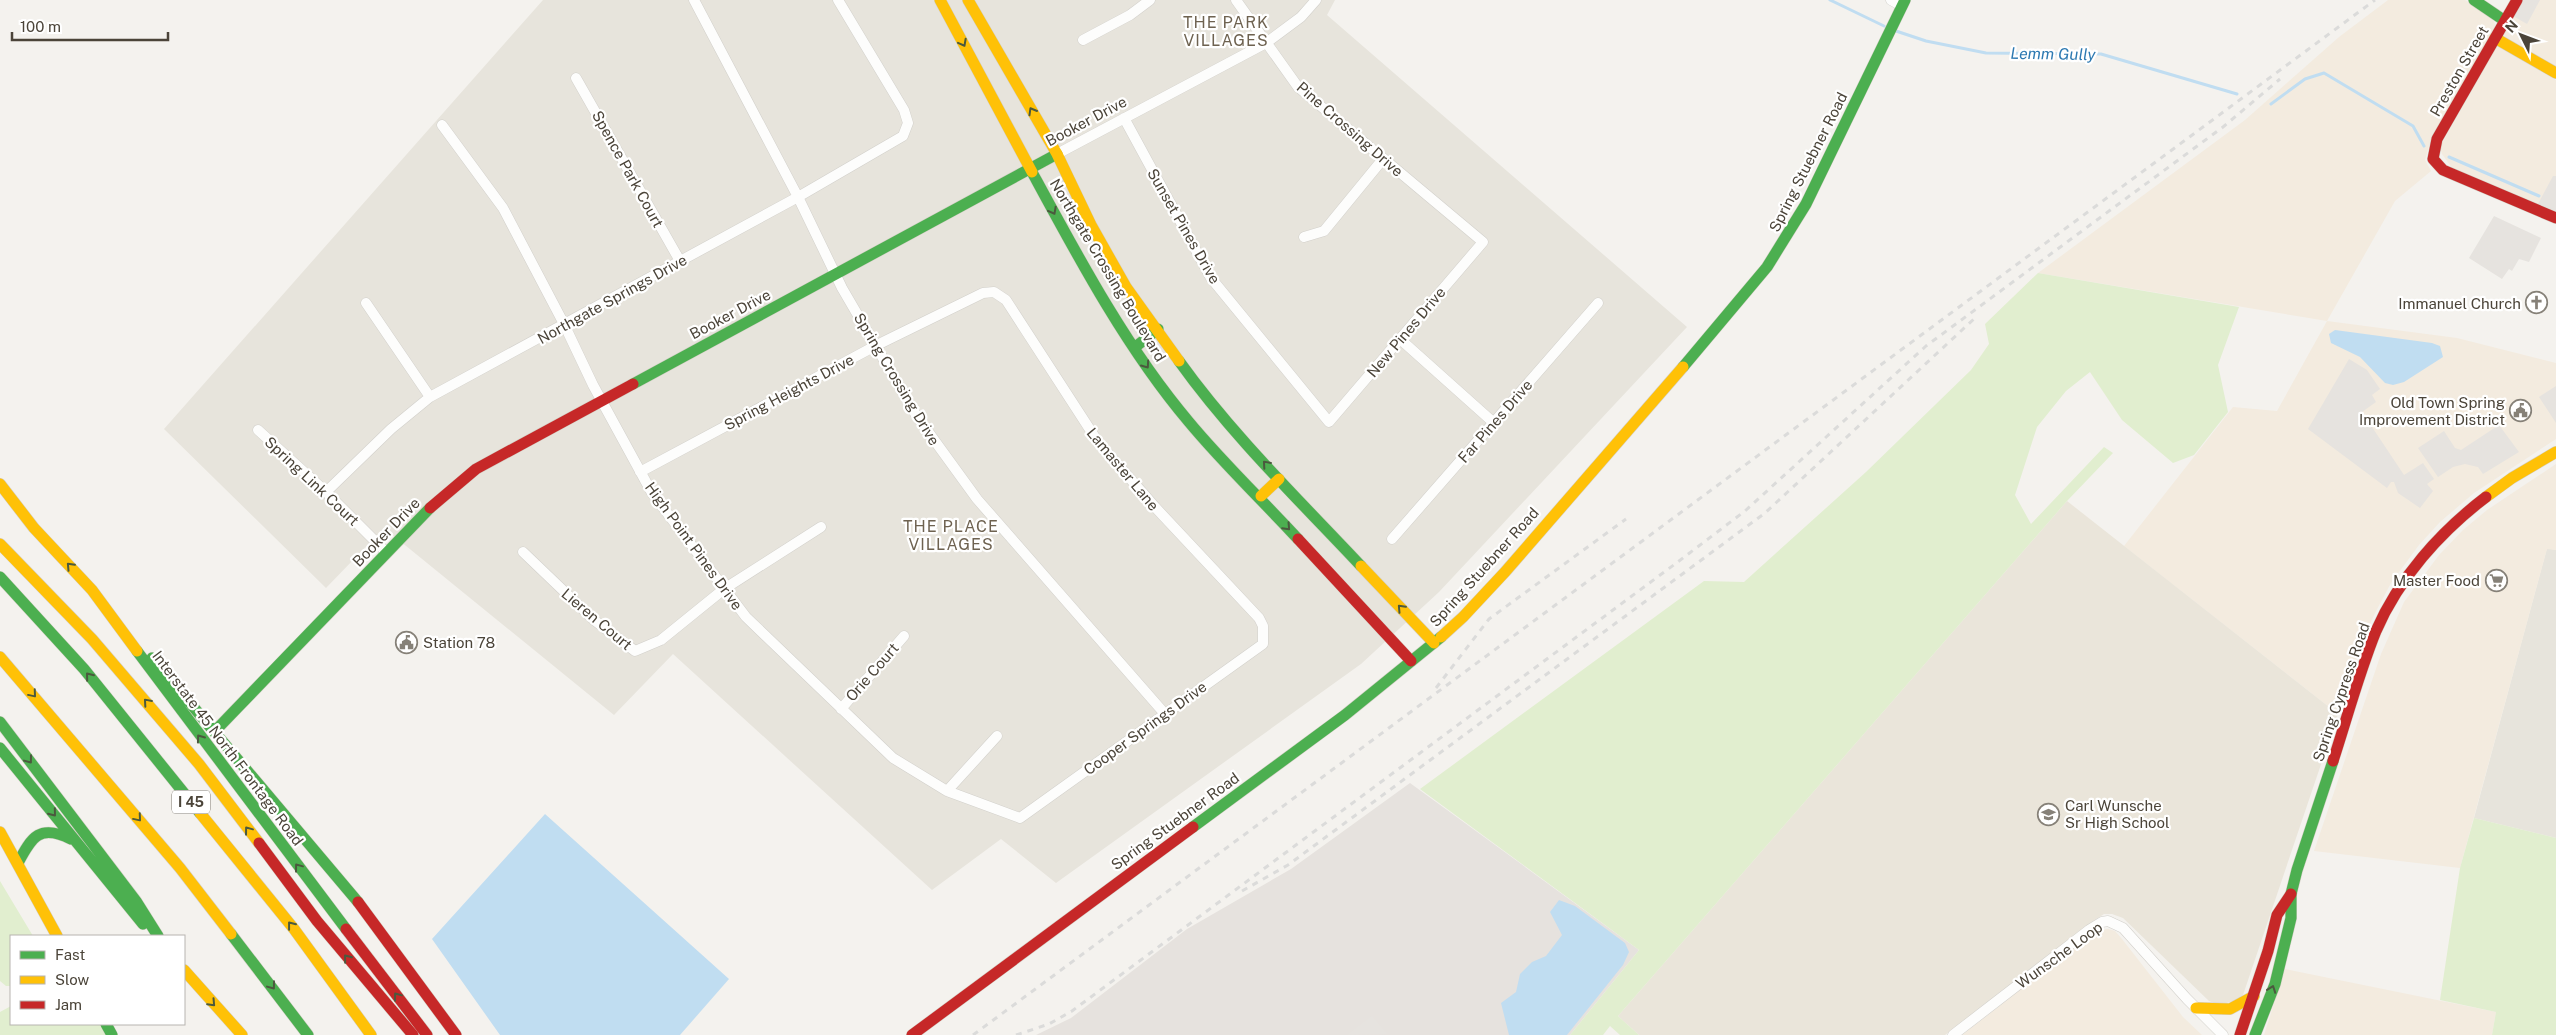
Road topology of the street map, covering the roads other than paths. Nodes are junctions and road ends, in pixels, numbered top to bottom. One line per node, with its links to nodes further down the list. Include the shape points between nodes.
1 (694, 0): 23 (street, Spring Crossing Drive)
2 (838, 0): 23 (street, Northgate Springs Drive, via 904,110 908,123 903,136 896,141)
3 (940, 0): 22 (main road, Northgate Crossing Boulevard, one-way to 22)
4 (968, 0): 20 (main road, Northgate Crossing Boulevard, one-way to 4)
5 (1150, 0): 14 (street, via 1130,15)
6 (1236, 0): 15 (street, Pine Crossing Drive)
7 (1316, 0): 15 (street, Booker Drive, via 1301,17)
8 (1891, 0): 11 (street)
9 (2474, 0): 12 (main road)
10 (2517, 0): 12 (main road, Preston Street)
11 (1904, 3): 58 (main road, Spring Stuebner Road, via 1806,204 1767,267 1505,572)
12 (2505, 20): 13 (main road, Preston Street)
13 (2495, 38): 16 (main road); 24 (main road, Preston Street, via 2437,139 2433,158 2444,170)
14 (1083, 40)
15 (1266, 43): 18 (street, Booker Drive); 21 (street, Pine Crossing Drive, via 1298,87)
16 (2556, 74)
17 (576, 78): 27 (street, Spence Park Court)
18 (1124, 118): 20 (street, Booker Drive); 39 (street, Sunset Pines Drive, via 1211,278)
19 (442, 125): 32 (street, High Point Pines Drive, via 503,208)
20 (1057, 154): 22 (main road, Booker Drive); 33 (main road, Northgate Crossing Boulevard, via 1091,225 1126,287)
21 (1383, 159): 25 (street, via 1324,231); 26 (street, Pine Crossing Drive)
22 (1030, 168): 28 (main road, Booker Drive); 36 (main road, Northgate Crossing Boulevard, one-way to 36)
23 (798, 197): 27 (street, Northgate Springs Drive); 28 (street, Spring Crossing Drive)
24 (2556, 218)
25 (1304, 237)
26 (1483, 242): 34 (street, New Pines Drive)
27 (680, 261): 32 (street, Northgate Springs Drive)
28 (835, 274): 35 (street, Spring Crossing Drive); 38 (main road, Booker Drive)
29 (994, 292): 35 (street, Spring Heights Drive, via 983,293); 56 (street, Lamaster Lane, via 1006,300 1098,442 1258,618)
30 (366, 303): 37 (street)
31 (1598, 303): 40 (street, Far Pines Drive)
32 (564, 324): 37 (street, Northgate Springs Drive); 38 (street, High Point Pines Drive)
33 (1158, 329): 36 (main road); 44 (main road, Northgate Crossing Boulevard, one-way to 33, via 1194,382)
34 (1400, 339): 39 (street, New Pines Drive); 40 (street)
35 (877, 345): 43 (street, Spring Heights Drive); 62 (street, Spring Crossing Drive, via 916,415 977,499)
36 (1134, 348): 47 (main road, Northgate Crossing Boulevard, one-way to 47, via 1190,422)
37 (430, 397): 46 (street, Northgate Springs Drive, via 391,428)
38 (602, 401): 43 (street, High Point Pines Drive); 52 (main road, Booker Drive, via 476,469 443,496)
39 (1330, 422)
40 (1494, 423): 49 (street, Far Pines Drive)
41 (258, 430): 46 (street, Spring Link Court)
42 (2556, 452): 72 (main road, Spring Cypress Road, via 2512,478 2456,520 2422,556 2390,605 2365,663)
43 (640, 472): 54 (street, High Point Pines Drive)
44 (1279, 479): 47 (main road); 58 (main road, Northgate Crossing Boulevard, one-way to 44)
45 (0, 484): 55 (main road, Interstate 45 North Frontage Road, one-way to 45, via 34,528)
46 (326, 492): 52 (street, Spring Link Court)
47 (1260, 496): 60 (main road, Northgate Crossing Boulevard, one-way to 60)
48 (821, 528): 54 (street)
49 (1392, 539)
50 (0, 544): 82 (main road, one-way to 50, via 317,922 193,757 92,639)
51 (523, 552): 54 (street, Lieren Court, via 594,620 635,652 661,640)
52 (387, 553): 64 (main road, Booker Drive)
53 (0, 577): 81 (main road, I 45, one-way to 53, via 294,928 90,677)
54 (724, 589): 61 (street, High Point Pines Drive, via 746,617)
55 (92, 590): 64 (main road); 83 (main road, Interstate 45 North Frontage Road, one-way to 55)
56 (1264, 635): 62 (street, Cooper Springs Drive, via 1262,644)
57 (904, 636): 61 (street, Orie Court)
58 (1434, 643): 60 (main road, Spring Stuebner Road)
59 (0, 658): 80 (main road, one-way to 80, via 180,868)
60 (1412, 661): 85 (main road, Spring Stuebner Road, via 1345,715)
61 (841, 708): 67 (street, High Point Pines Drive, via 893,758)
62 (1165, 714): 68 (street, Cooper Springs Drive)
63 (0, 722): 75 (main road, one-way to 75, via 136,901)
64 (216, 731): 84 (main road, via 346,886)
65 (997, 736): 67 (street)
66 (0, 748): 70 (main road, one-way to 70)
67 (947, 791): 68 (street, High Point Pines Drive)
68 (1020, 818)
69 (0, 832): 71 (main road)
70 (77, 842): 71 (main road, via 59,832 45,831 34,838); 74 (main road)
71 (18, 863): 73 (main road)
72 (2291, 894): 77 (main road, Spring Cypress Road, via 2277,915); 89 (main road, Spring Cypress Road, one-way to 72, via 2286,942)
73 (56, 935)
74 (153, 935)
75 (157, 935)
76 (185, 971): 79 (main road, one-way to 79)
77 (2254, 996): 78 (main road, via 2230,1009); 88 (main road, Spring Cypress Road)
78 (2196, 1008): 86 (street, Wunsche Loop, via 2123,928 2108,921 2089,930); 87 (street, Wunsche Loop)
79 (242, 1035)
80 (308, 1035)
81 (371, 1035)
82 (413, 1035)
83 (426, 1035)
84 (456, 1035)
85 (912, 1035)
86 (1953, 1035)
87 (2224, 1035)
88 (2240, 1035)
89 (2256, 1035)

